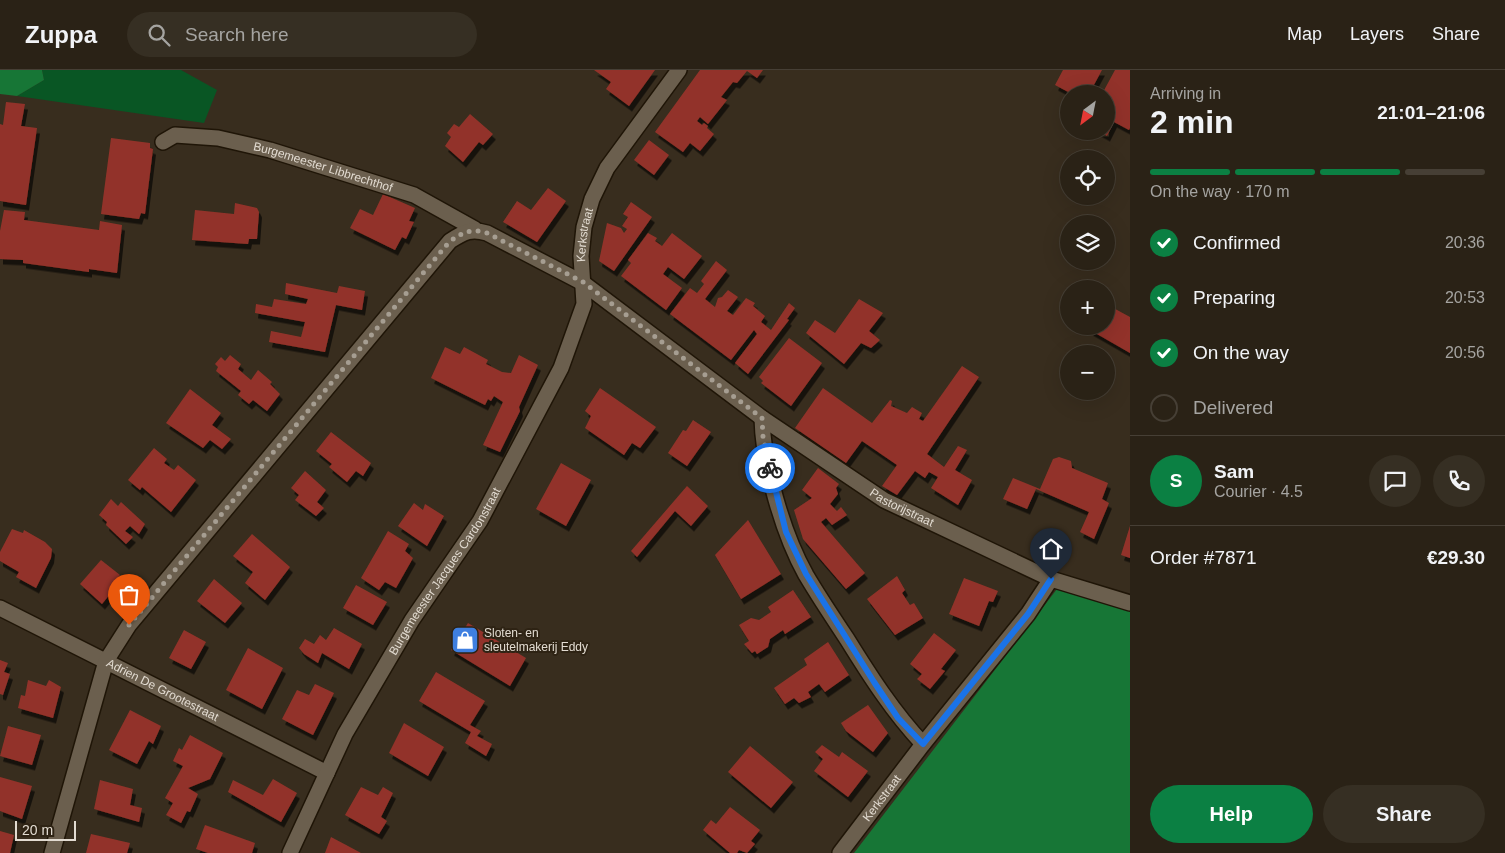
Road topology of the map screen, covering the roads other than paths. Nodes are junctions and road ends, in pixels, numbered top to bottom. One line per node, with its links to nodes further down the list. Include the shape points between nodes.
1 (679, 70): 4 (street, Kerkstraat, via 607,168 592,199 584,227)
2 (164, 142): 3 (street, Burgemeester Libbrechthof, via 175,135 218,138 270,150 414,195)
3 (475, 229): 4 (street, Burgemeester Libbrechthof); 9 (street, via 450,241 129,625)
4 (583, 282): 5 (street); 11 (street, Burgemeester Jacques Cardonstraat, via 584,304 573,339 502,483 412,620 345,734)
5 (762, 418): 6 (street, Pastorijstraat, via 884,500); 10 (street, via 763,437 786,532 806,574 898,718)
6 (1051, 579): 7 (street, Pastorijstraat); 10 (street, Kerkstraat, via 1028,614)
7 (1130, 602)
8 (0, 608): 9 (street, Adrien De Grootestraat)
9 (106, 662): 11 (street, Adrien De Grootestraat); 12 (street)
10 (923, 744): 14 (street, Kerkstraat)
11 (327, 773): 13 (street, Burgemeester Jacques Cardonstraat)
12 (52, 853)
13 (290, 853)
14 (840, 853)

